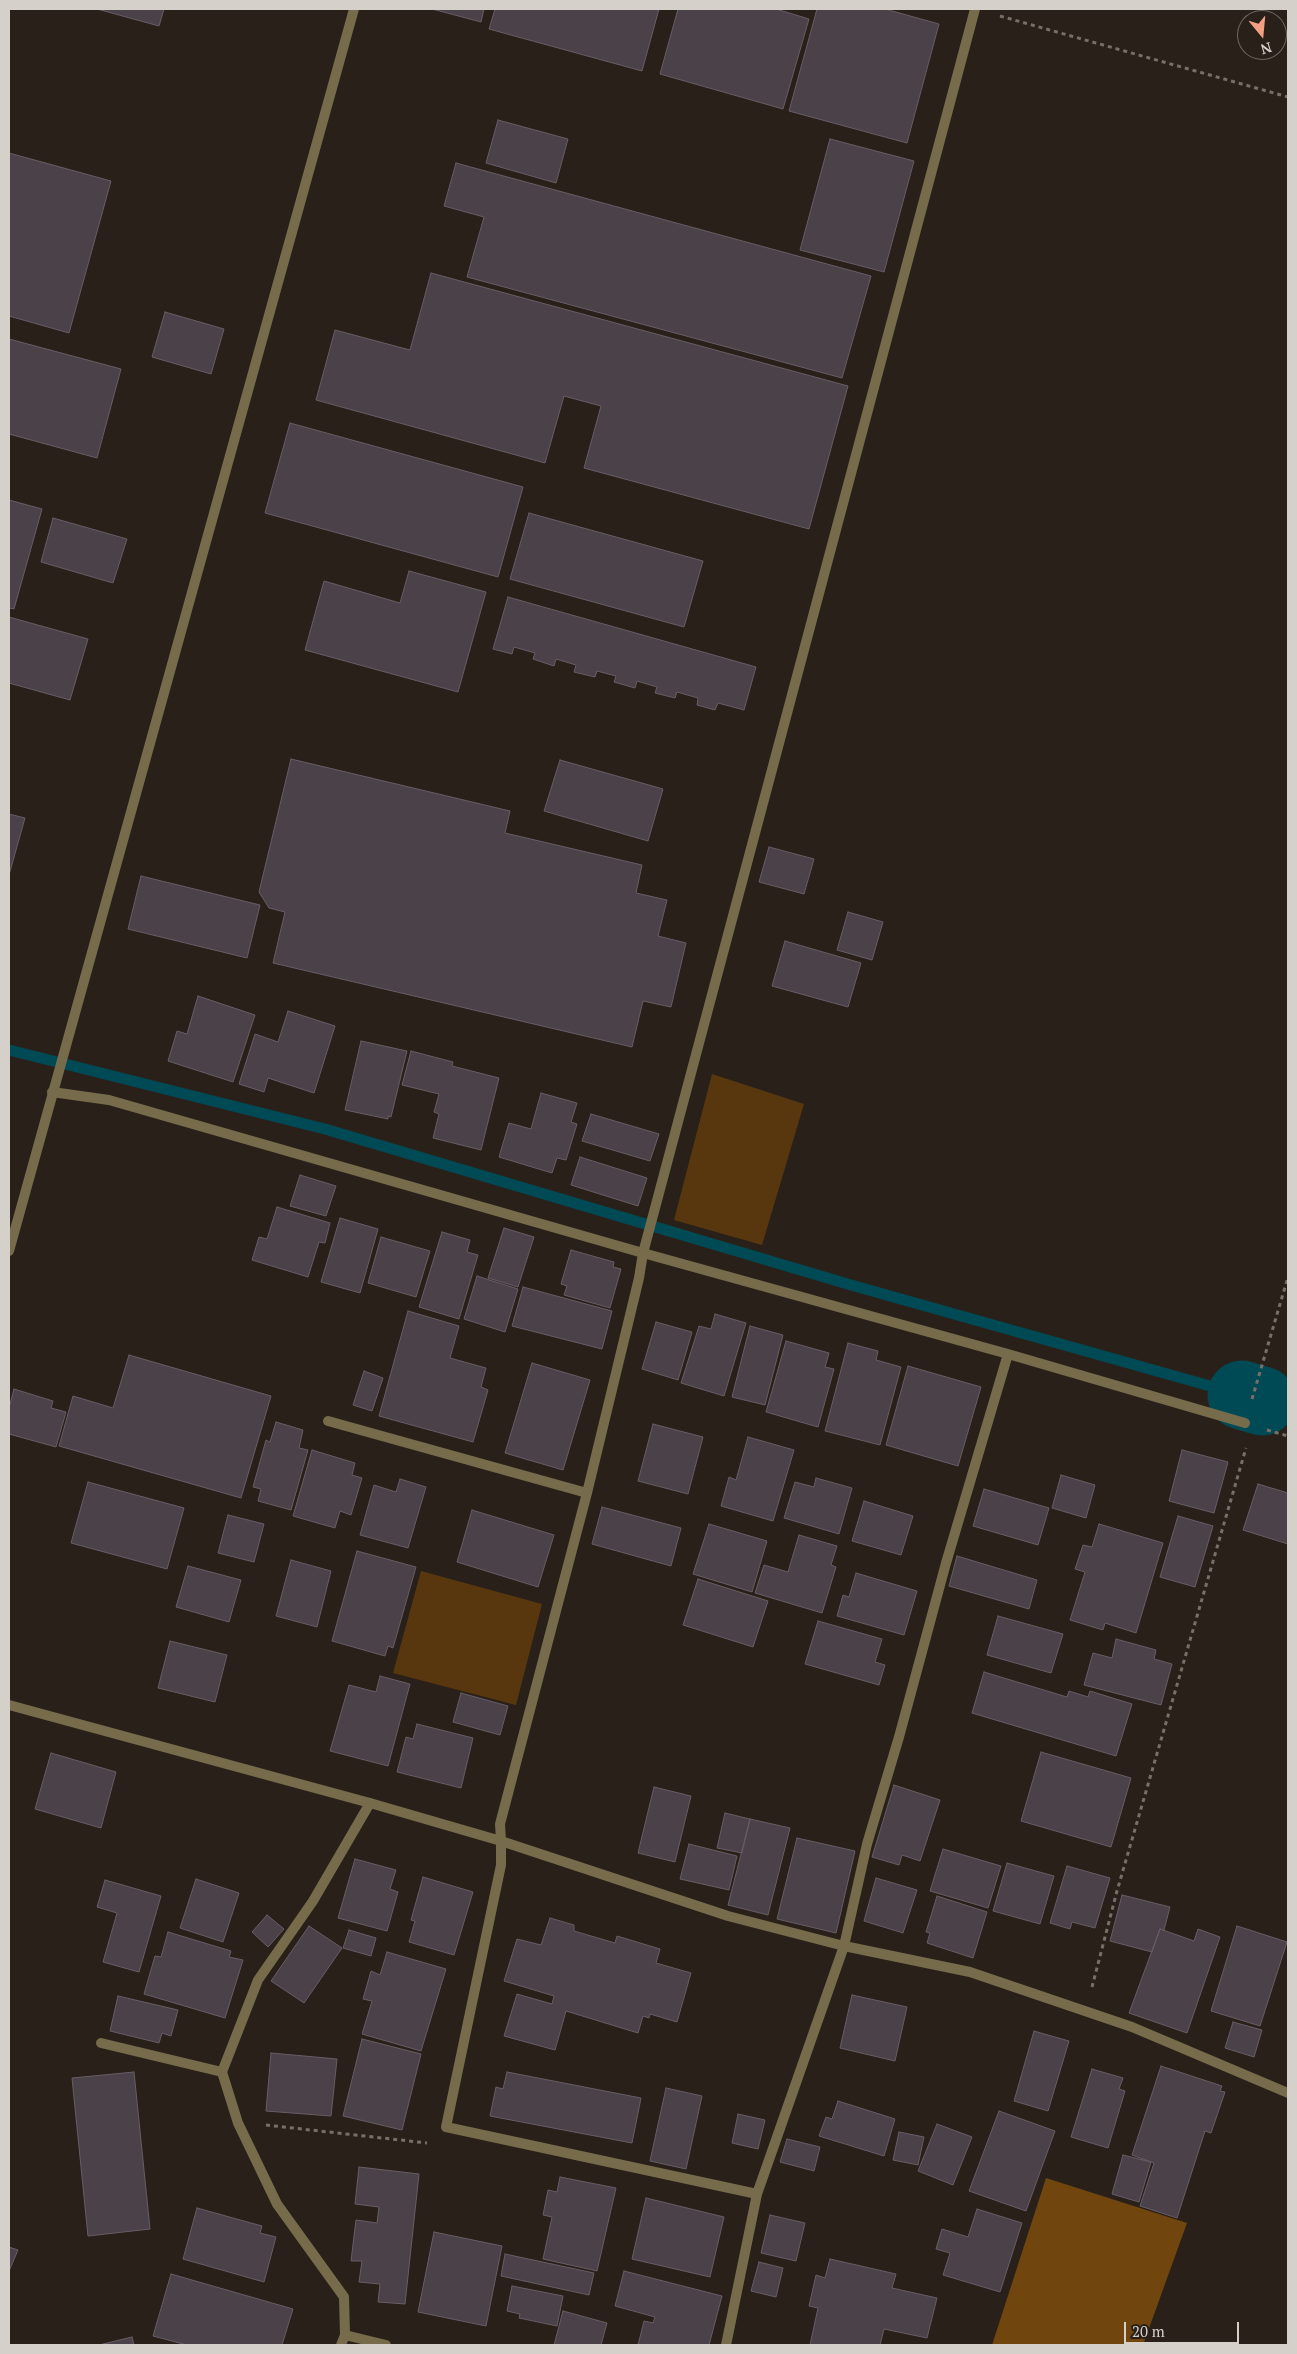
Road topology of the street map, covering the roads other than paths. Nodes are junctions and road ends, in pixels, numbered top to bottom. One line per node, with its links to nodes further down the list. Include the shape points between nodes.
1 (354, 9): 3 (street)
2 (975, 9): 5 (street)
3 (54, 1088): 4 (street); 5 (street, via 109,1100)
4 (9, 1252)
5 (643, 1253): 6 (street); 9 (street)
6 (1008, 1354): 8 (street); 13 (street, via 867,1844)
7 (328, 1421): 9 (street)
8 (1245, 1423)
9 (587, 1492): 12 (street, via 500,1824)
10 (9, 1705): 11 (street)
11 (370, 1803): 12 (street); 15 (street, via 313,1901 258,1980)
12 (501, 1841): 13 (street, via 728,1916); 17 (street, via 501,1865 446,2127)
13 (844, 1946): 16 (street, via 970,1972 1132,2026); 17 (street)
14 (101, 2043): 15 (street)
15 (222, 2072): 18 (street, via 242,2134 277,2204 344,2297)
16 (1288, 2093)
17 (757, 2194): 20 (street)
18 (343, 2340): 19 (street)
19 (386, 2345)
20 (726, 2345)

